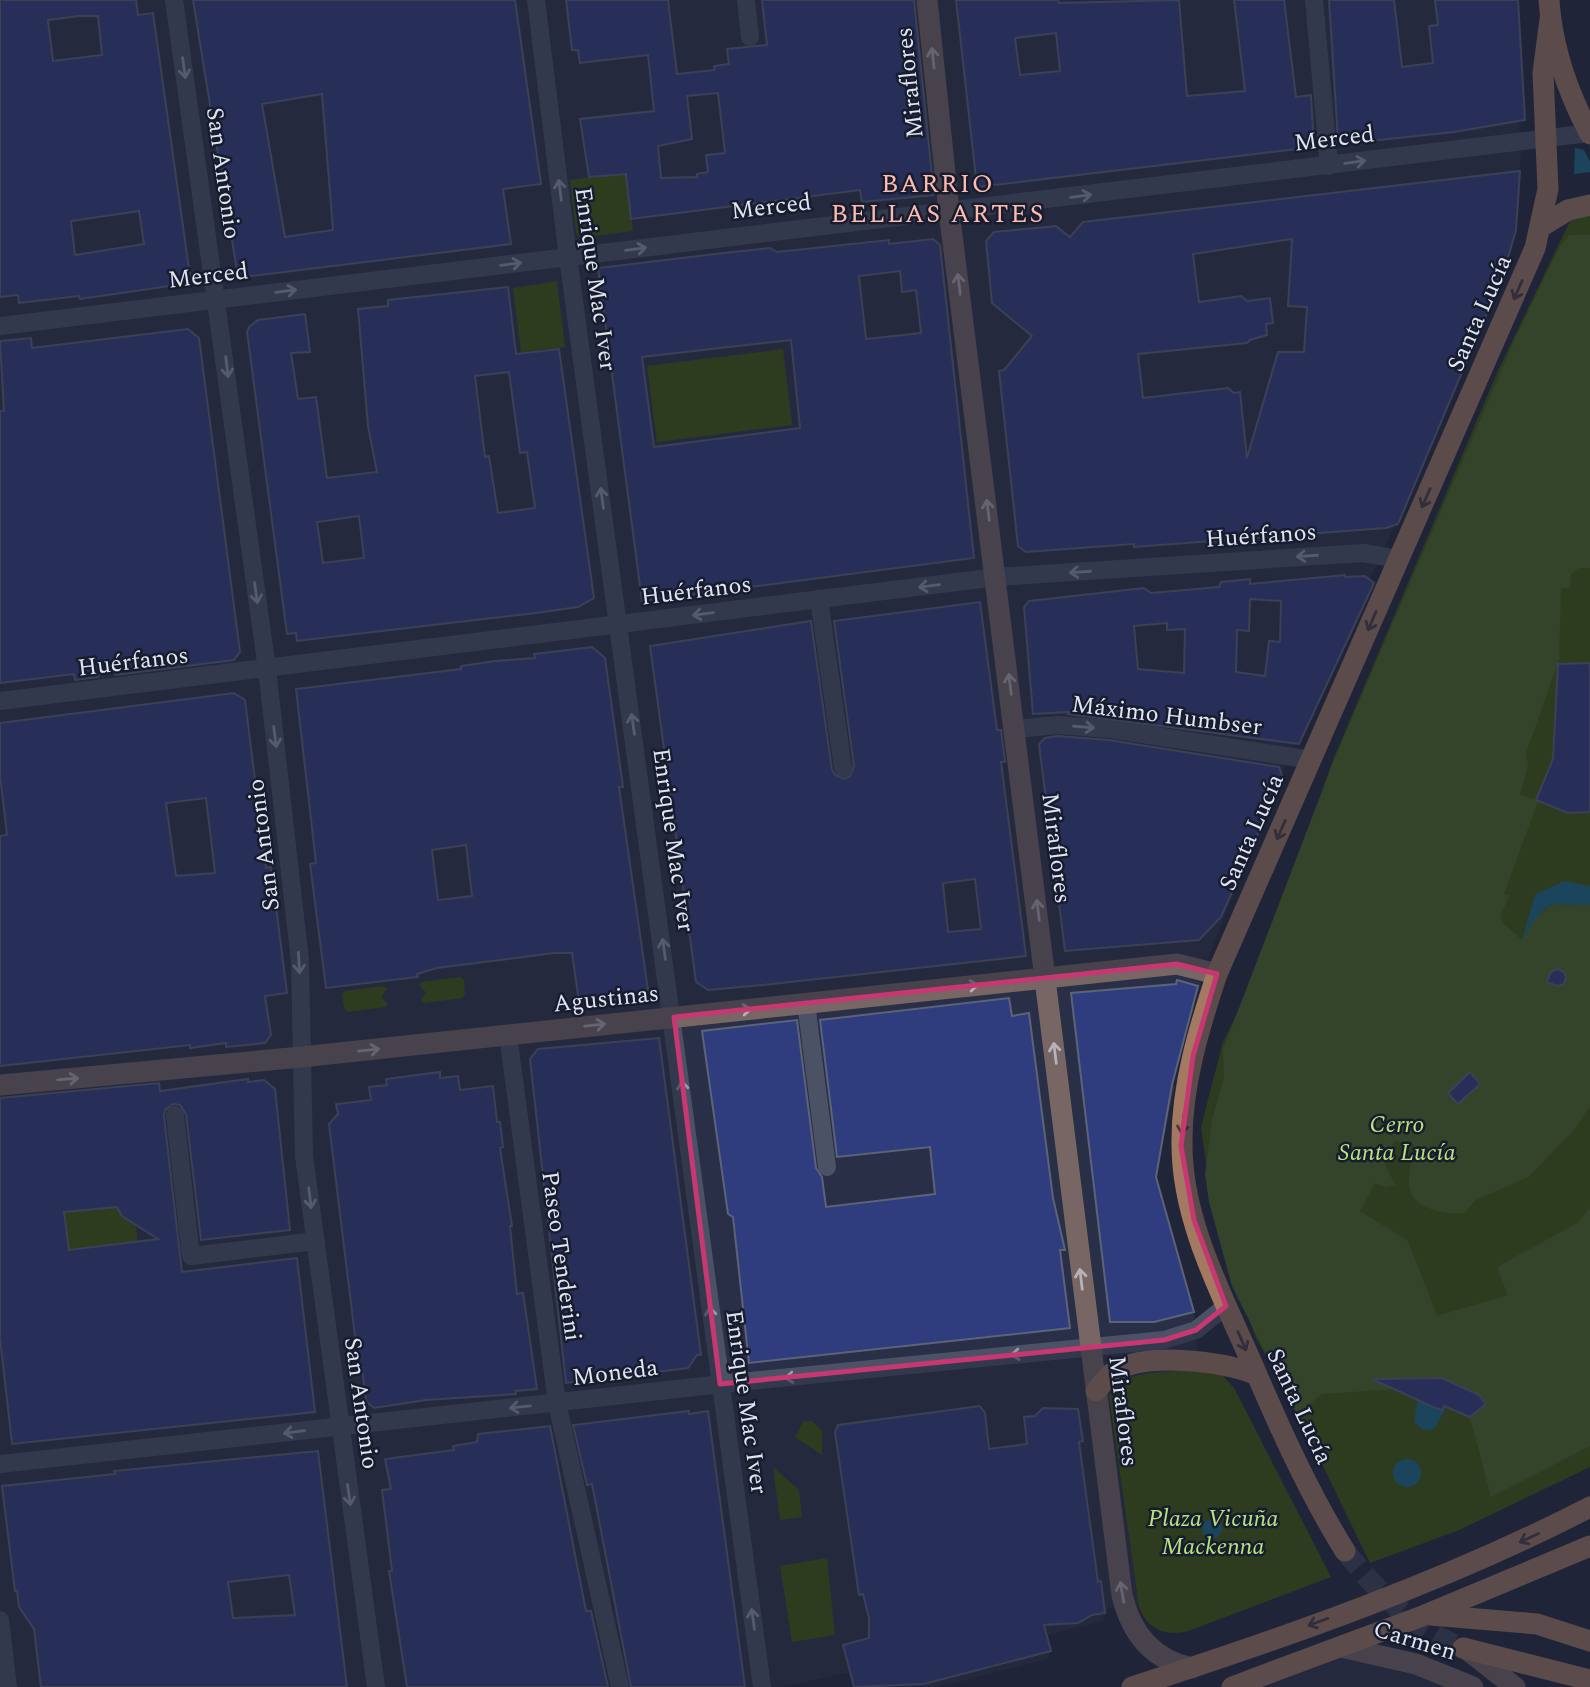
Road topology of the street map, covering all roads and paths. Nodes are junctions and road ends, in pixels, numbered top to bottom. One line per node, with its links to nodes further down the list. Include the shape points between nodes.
1 (174, 0): 15 (street, San Antonio, one-way to 15)
2 (536, 0): 14 (street, Enrique Mac Iver, one-way to 2)
3 (746, 0): 7 (street)
4 (927, 0): 12 (street, Miraflores, one-way to 4)
5 (1314, 0): 10 (street)
6 (1550, 9): 8 (main road, via 1569,89); 9 (main road, Santa Lucía, via 1542,73)
7 (750, 37)
8 (1590, 133): 9 (street, Merced)
9 (1547, 139): 10 (street, Merced, one-way to 9); 13 (main road, Santa Lucía, via 1548,189)
10 (1329, 166): 12 (street, Merced, one-way to 10)
11 (1590, 205): 13 (main road, via 1568,210)
12 (949, 211): 14 (street, Merced, one-way to 12); 18 (street, Miraflores, one-way to 12)
13 (1542, 226): 17 (main road, Santa Lucía, one-way to 17, via 1526,273)
14 (568, 257): 15 (street, Merced, one-way to 14); 20 (street, Enrique Mac Iver, one-way to 14)
15 (218, 300): 16 (street, Merced); 21 (street, San Antonio, one-way to 21)
16 (0, 326)
17 (1399, 559): 18 (street, Huérfanos, one-way to 18, via 1363,553); 24 (main road, Santa Lucía, one-way to 24)
18 (997, 577): 19 (street, Huérfanos, one-way to 19); 23 (street, Miraflores, one-way to 18)
19 (819, 599): 20 (street, Huérfanos, one-way to 20); 25 (street)
20 (619, 624): 21 (street, Huérfanos); 29 (street, Enrique Mac Iver, one-way to 20)
21 (267, 669): 22 (street, Huérfanos); 31 (street, San Antonio, one-way to 31, via 300,961)
22 (0, 701)
23 (1016, 729): 24 (street, Máximo Humbser, one-way to 24, via 1057,725 1110,729); 27 (street, Miraflores, one-way to 23)
24 (1312, 760): 26 (main road, Santa Lucía, one-way to 26)
25 (843, 768)
26 (1217, 974): 27 (street, Agustinas, via 1177,964); 36 (main road, Santa Lucía, one-way to 36, via 1193,1056 1181,1146 1194,1220)
27 (1046, 978): 28 (street, Agustinas, one-way to 27); 37 (street, Miraflores, one-way to 27)
28 (806, 1003): 29 (street, Agustinas, one-way to 28); 34 (street)
29 (674, 1017): 30 (street, Agustinas, one-way to 29); 39 (street, Enrique Mac Iver, one-way to 29)
30 (508, 1035): 31 (street, Agustinas, one-way to 30); 41 (street, Paseo Tenderini)
31 (301, 1057): 32 (street, Agustinas, one-way to 31); 35 (street, San Antonio, one-way to 35, via 304,1156)
32 (0, 1085)
33 (175, 1115): 35 (street, via 191,1256)
34 (827, 1167)
35 (316, 1241): 42 (street, San Antonio)
36 (1226, 1306): 37 (street, Moneda, via 1181,1336); 38 (main road, Santa Lucía, one-way to 38)
37 (1089, 1347): 39 (street, Moneda, one-way to 39); 40 (street, Miraflores)
38 (1257, 1375): 40 (main road, via 1203,1361 1150,1364 1117,1370); 46 (main road, Santa Lucía, via 1298,1467)
39 (720, 1384): 41 (street, Moneda); 57 (street, Enrique Mac Iver, one-way to 39)
40 (1096, 1391): 52 (street, Miraflores, one-way to 40, via 1152,1652 1126,1612)
41 (557, 1403): 42 (street, Moneda, one-way to 42); 56 (street, Paseo Tenderini)
42 (340, 1427): 43 (street, Moneda, one-way to 43); 55 (street, San Antonio, one-way to 55)
43 (0, 1464)
44 (1590, 1507): 52 (main road, one-way to 52, via 1530,1539 1441,1576)
45 (1590, 1546): 47 (main road)
46 (1345, 1550)
47 (1425, 1615): 49 (main road, via 1537,1624); 50 (main road)
48 (0, 1620): 54 (street)
49 (1590, 1641)
50 (1341, 1647): 59 (main road); 60 (street, Carmen, via 1416,1664)
51 (1465, 1649): 53 (main road); 61 (street, Carmen)
52 (1192, 1668): 58 (main road)
53 (1590, 1680)
54 (8, 1687)
55 (376, 1687)
56 (620, 1687)
57 (762, 1687)
58 (1132, 1687)
59 (1232, 1687)
60 (1473, 1687)
61 (1515, 1687)

